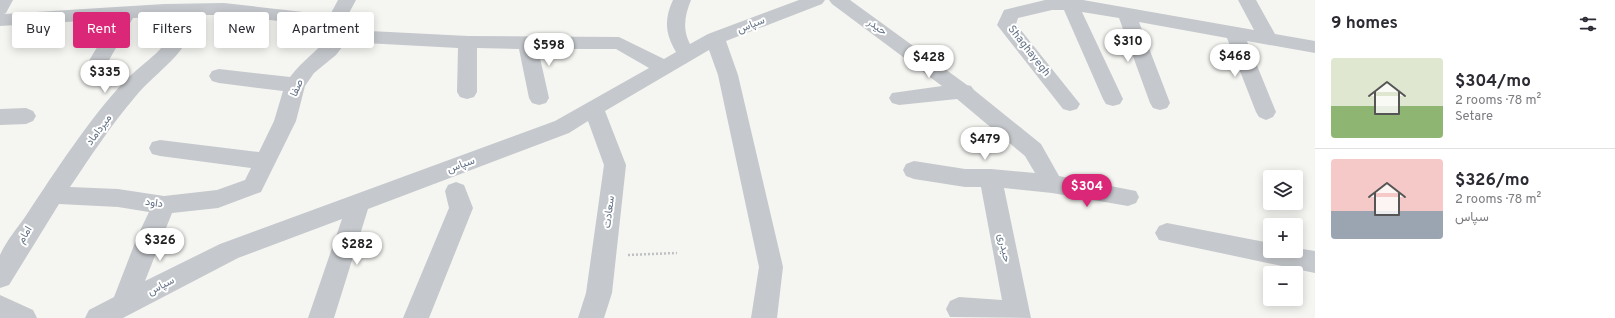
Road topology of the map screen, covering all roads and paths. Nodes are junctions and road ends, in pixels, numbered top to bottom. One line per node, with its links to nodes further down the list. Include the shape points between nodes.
1 (347, 0): 10 (street, صفا)
2 (682, 0): 22 (street, via 676,11 675,30 677,39)
3 (816, 0): 15 (street, سپاس)
4 (838, 0): 27 (street, حیدر)
5 (1247, 0): 16 (street)
6 (1070, 3): 11 (street, Shaghayegh); 31 (street); 33 (street, Shaghayegh, via 1052,4 1010,14 1006,25)
7 (183, 6): 9 (street); 12 (street, via 224,9); 45 (street, میرداماد, via 186,24 176,44 164,61 137,82 115,108)
8 (1, 8): 9 (street)
9 (127, 12)
10 (341, 12)
11 (1126, 13): 14 (street, Shaghayegh); 32 (street)
12 (277, 18)
13 (374, 32): 17 (street)
14 (1234, 32): 16 (street, Shaghayegh); 35 (street)
15 (715, 38): 22 (street, سپاس); 63 (street, via 728,76 771,267)
16 (1268, 38): 19 (street, Shaghayegh)
17 (468, 42): 18 (street); 28 (street)
18 (527, 42): 24 (street, via 619,43); 29 (street)
19 (1315, 47)
20 (106, 48): 23 (street)
21 (330, 48): 26 (street, صفا, via 307,68)
22 (687, 55): 24 (street, سپاس)
23 (97, 64)
24 (663, 68): 34 (street, سپاس)
25 (219, 76): 26 (street)
26 (296, 85): 39 (street, صفا, via 285,121)
27 (964, 91): 30 (street); 42 (street, حیدر, via 1033,150)
28 (467, 92)
29 (539, 98)
30 (899, 98)
31 (1113, 99)
32 (1160, 102)
33 (1070, 104)
34 (594, 109): 47 (street, سپاس, via 562,128); 51 (street, سعادت, via 615,165)
35 (1266, 112)
36 (26, 116): 37 (street)
37 (0, 117)
38 (160, 148): 39 (street)
39 (265, 160): 43 (street, صفا)
40 (914, 170): 41 (street, via 964,178)
41 (991, 178): 42 (street); 57 (street, حیدری)
42 (1052, 184): 46 (street)
43 (253, 186): 48 (street, داود, via 218,199)
44 (456, 191): 61 (street, via 461,208)
45 (52, 195): 48 (street, داود, via 118,198); 53 (street, امام)
46 (1128, 197)
47 (359, 202): 54 (street, سپاس, via 228,251); 60 (street)
48 (164, 205): 54 (street)
49 (1167, 233): 52 (street)
50 (677, 253): 51 (path)
51 (604, 256): 62 (street, سعادت, via 599,293)
52 (1315, 262)
53 (0, 277)
54 (124, 305): 59 (street, سپاس)
55 (0, 306): 58 (street)
56 (959, 308): 57 (street)
57 (1017, 316)
58 (24, 318)
59 (98, 318)
60 (321, 318)
61 (416, 318)
62 (591, 318)
63 (764, 318)

